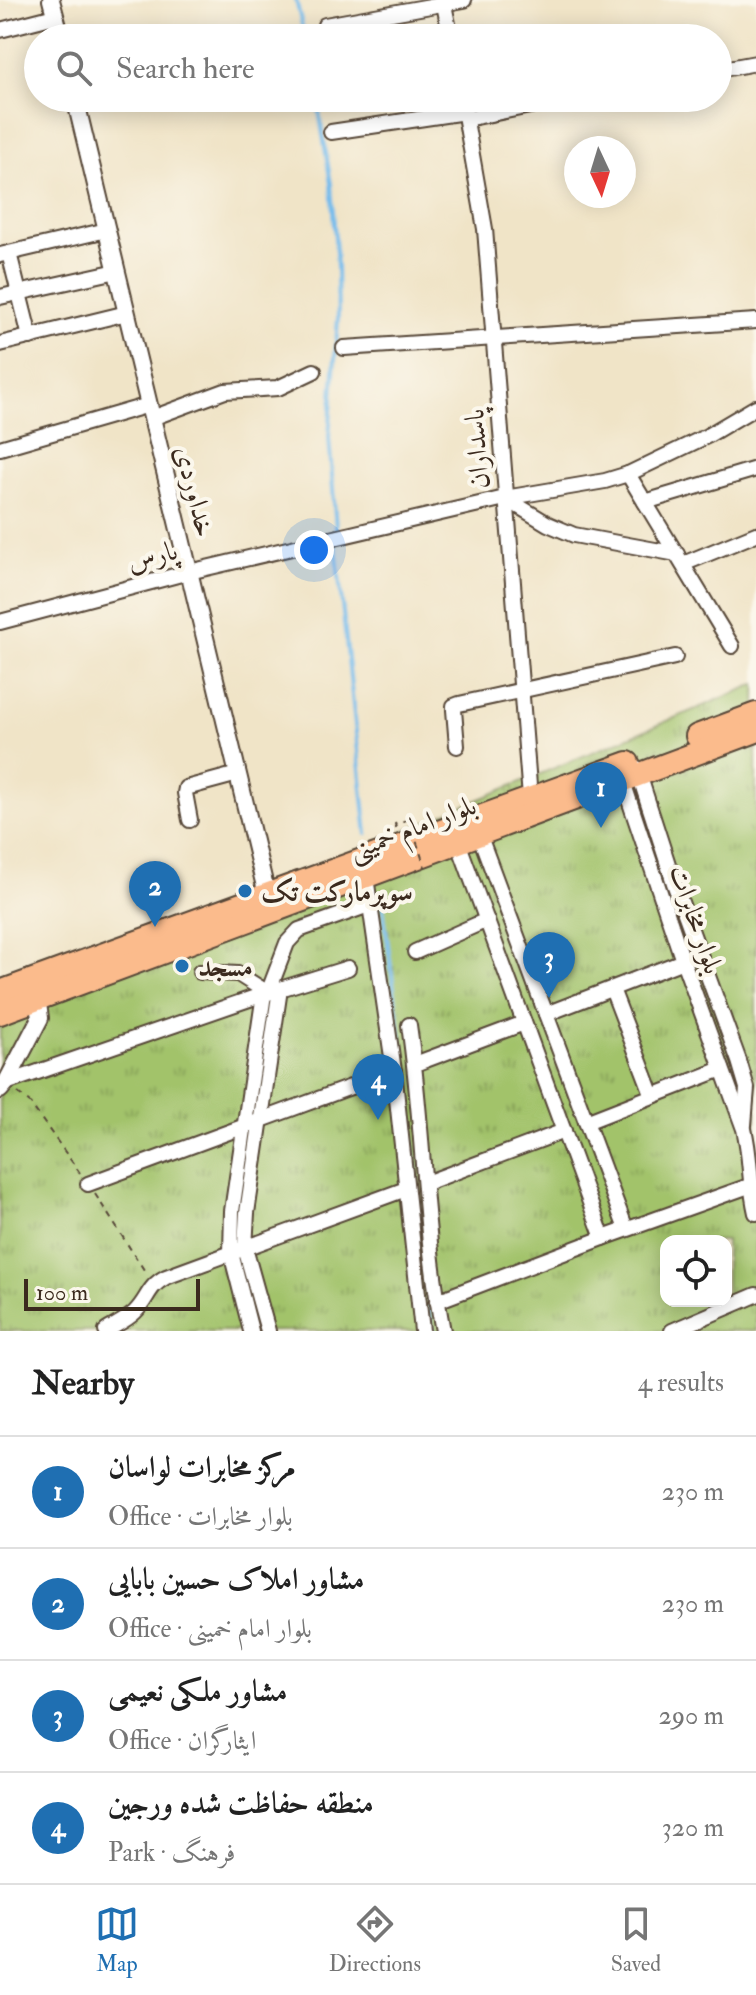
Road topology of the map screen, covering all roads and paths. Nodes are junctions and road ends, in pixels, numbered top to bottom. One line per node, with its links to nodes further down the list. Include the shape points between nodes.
1 (464, 0): 2 (street)
2 (444, 2): 3 (street); 6 (street)
3 (388, 7): 5 (street)
4 (53, 8): 7 (street)
5 (328, 24)
6 (448, 24)
7 (0, 30)
8 (756, 63): 9 (street)
9 (732, 67)
10 (78, 112): 14 (street, خداوردی)
11 (448, 112): 13 (street)
12 (466, 112): 22 (street, پاسداران, via 485,229)
13 (331, 132)
14 (107, 230): 15 (street); 16 (street, خداوردی)
15 (4, 254): 17 (street)
16 (117, 271): 17 (street); 19 (street, خداوردی)
17 (19, 293): 18 (street); 21 (street)
18 (0, 297)
19 (127, 313): 21 (street); 27 (street, خداوردی)
20 (756, 321): 22 (street)
21 (30, 337): 23 (street)
22 (494, 339): 24 (street); 31 (street, پاسداران)
23 (0, 344)
24 (344, 348)
25 (314, 371): 27 (street, via 278,388 225,391)
26 (756, 407): 30 (street, پارس)
27 (151, 412): 28 (street); 35 (street, خداوردی)
28 (0, 448)
29 (756, 469): 32 (street)
30 (628, 474): 31 (street, پارس); 32 (street)
31 (505, 498): 34 (street, via 574,535); 35 (street, پارس); 39 (street, پاسداران)
32 (645, 502): 34 (street)
33 (756, 534): 34 (street)
34 (680, 559): 37 (street)
35 (189, 572): 36 (street, پارس); 44 (street, خداوردی)
36 (0, 622)
37 (732, 646)
38 (675, 657): 39 (street)
39 (521, 691): 42 (street, via 454,706); 45 (street, پاسداران)
40 (756, 714): 43 (main road, بلوار امام خمینی)
41 (756, 731): 43 (main road, بلوار امام خمینی)
42 (457, 746)
43 (628, 770): 45 (main road, بلوار امام خمینی); 48 (main road, بلوار امام خمینی); 55 (street, بلوار مخابرات); 74 (street, بلوار مخابرات, via 739,1061 747,1088)
44 (238, 774): 46 (street, via 186,788); 51 (street, خداوردی)
45 (530, 798): 51 (main road, بلوار امام خمینی)
46 (190, 820)
47 (395, 824): 49 (path, bridge, via 409,819)
48 (468, 838): 50 (main road, بلوار امام خمینی); 53 (street); 63 (street)
49 (425, 867)
50 (366, 877): 52 (street); 59 (main road, بلوار امام خمینی)
51 (267, 895): 59 (main road, بلوار امام خمینی)
52 (369, 905): 61 (street, via 299,930 287,943); 68 (street)
53 (487, 920): 54 (street); 64 (street)
54 (415, 952)
55 (683, 961): 58 (street); 67 (street, بلوار مخابرات)
56 (348, 968): 61 (street)
57 (200, 972): 61 (street, via 238,974)
58 (612, 989): 63 (street); 70 (street)
59 (36, 990): 60 (main road, بلوار امام خمینی); 62 (main road, بلوار امام خمینی); 69 (street, via 40,1018)
60 (0, 992)
61 (271, 992): 69 (street); 71 (street); 73 (street)
62 (0, 1013)
63 (546, 1014): 72 (street)
64 (524, 1023): 66 (street); 75 (street)
65 (409, 1025): 66 (street)
66 (415, 1064): 77 (street)
67 (722, 1069): 70 (street); 74 (street, بلوار مخابرات)
68 (394, 1071): 71 (street); 80 (street)
69 (3, 1087)
70 (653, 1096): 72 (street)
71 (260, 1121): 73 (street); 84 (street)
72 (586, 1122): 82 (street)
73 (244, 1127): 78 (street); 84 (street, via 232,1211)
74 (744, 1129): 76 (street)
75 (564, 1131): 77 (street); 83 (street)
76 (752, 1146): 79 (street)
77 (426, 1183): 86 (street)
78 (88, 1184)
79 (749, 1186): 81 (street); 82 (street)
80 (406, 1189): 84 (street); 90 (street)
81 (756, 1213)
82 (626, 1229): 83 (street)
83 (603, 1238): 86 (street)
84 (238, 1251): 87 (street, via 153,1284 132,1315); 88 (street); 89 (street)
85 (756, 1295): 92 (street)
86 (437, 1301): 91 (street)
87 (106, 1331)
88 (251, 1331)
89 (268, 1331)
90 (422, 1331)
91 (443, 1331)
92 (672, 1331)

